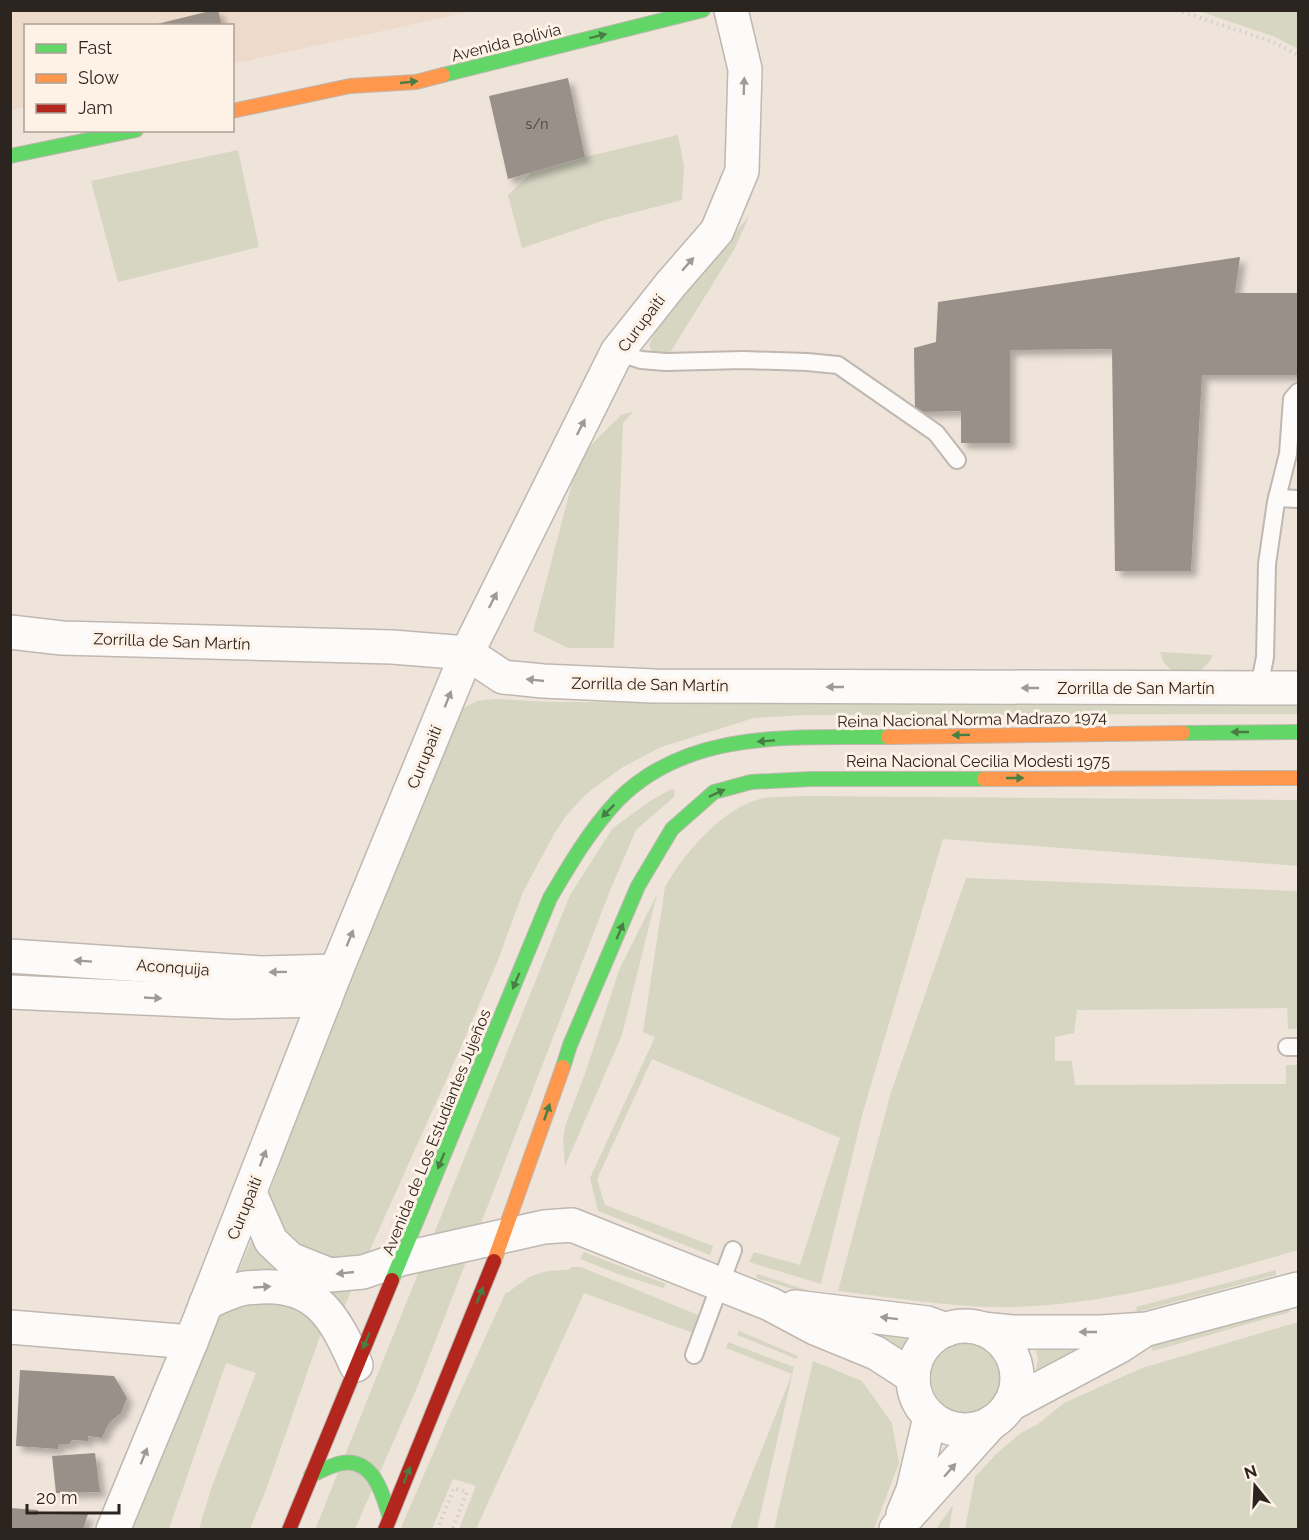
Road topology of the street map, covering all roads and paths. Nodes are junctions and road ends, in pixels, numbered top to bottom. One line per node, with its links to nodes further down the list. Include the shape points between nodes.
1 (703, 10): 6 (main road, Avenida Bolivia, one-way to 1, via 416,82)
2 (731, 10): 10 (street, Curupaití, one-way to 2, via 717,231 742,171 745,69)
3 (1177, 10): 4 (path, via 1273,42)
4 (1299, 55)
5 (400, 69): 6 (main road, Avenida Bolivia)
6 (350, 86): 7 (main road, Avenida Bolivia)
7 (234, 111)
8 (126, 132): 9 (main road)
9 (10, 156)
10 (617, 352): 12 (lane, via 641,360 666,362 743,360 838,365 936,433); 16 (street, Curupaití, one-way to 10)
11 (1299, 392): 13 (lane, via 1292,399 1288,454)
12 (957, 460)
13 (1277, 498): 14 (lane); 17 (lane, via 1267,564 1264,657)
14 (1299, 499)
15 (10, 632): 16 (street, Zorrilla de San Martín, via 62,638 392,647)
16 (467, 653): 17 (street, Zorrilla de San Martín, one-way to 16, via 654,686 503,677); 23 (street, Curupaití, one-way to 16)
17 (1258, 688): 18 (street, Zorrilla de San Martín)
18 (1299, 688)
19 (1299, 732): 20 (main road, Reina Nacional Norma Madrazo 1974, one-way to 20, via 796,739 721,744 680,757)
20 (652, 772): 28 (main road, Avenida de Los Estudiantes Jujeños, one-way to 28, via 593,827 550,898)
21 (1299, 778): 26 (main road, Reina Nacional Cecilia Modesti 1975, one-way to 21, via 570,1045 638,886 672,829 714,792 751,782 812,779)
22 (10, 956): 23 (street, Aconquija, one-way to 22, via 262,973)
23 (331, 986): 24 (street, Aconquija, one-way to 23, via 231,1002); 25 (street, Curupaití, one-way to 23)
24 (10, 992)
25 (250, 1193): 28 (street, one-way to 25, via 363,1272 330,1275 290,1259 271,1241); 31 (street, Curupaití)
26 (505, 1235): 28 (street); 29 (street, via 572,1225); 44 (main road, one-way to 26)
27 (734, 1250): 29 (lane)
28 (401, 1259): 39 (main road, Avenida de Los Estudiantes Jujeños, one-way to 39)
29 (721, 1284): 32 (street); 38 (lane)
30 (1299, 1288): 35 (street)
31 (206, 1303): 37 (street, Curupaití); 39 (street, one-way to 39, via 241,1289 278,1286 303,1292 322,1307 341,1332)
32 (770, 1304): 36 (street, one-way to 32, via 927,1323); 40 (street, via 876,1353)
33 (10, 1327): 37 (street)
34 (982, 1329): 35 (street, one-way to 34); 36 (street, via 970,1326); 41 (street, via 996,1336 1014,1360 1016,1390)
35 (1147, 1329): 41 (street)
36 (946, 1330): 40 (street, via 919,1354)
37 (191, 1342): 46 (street, Curupaití, one-way to 37)
38 (694, 1355)
39 (356, 1365): 43 (main road, Avenida de Los Estudiantes Jujeños)
40 (913, 1377): 42 (street, via 917,1399)
41 (1001, 1413): 42 (street, via 977,1428 961,1430); 45 (street, one-way to 41)
42 (930, 1417): 45 (street, via 913,1490)
43 (311, 1475): 44 (main road, via 348,1463 368,1468 379,1483); 47 (main road, Avenida de Los Estudiantes Jujeños)
44 (387, 1524)
45 (896, 1529)
46 (113, 1530)
47 (289, 1530)
48 (437, 1530): 49 (path, via 454,1488 467,1492)
49 (452, 1530)

